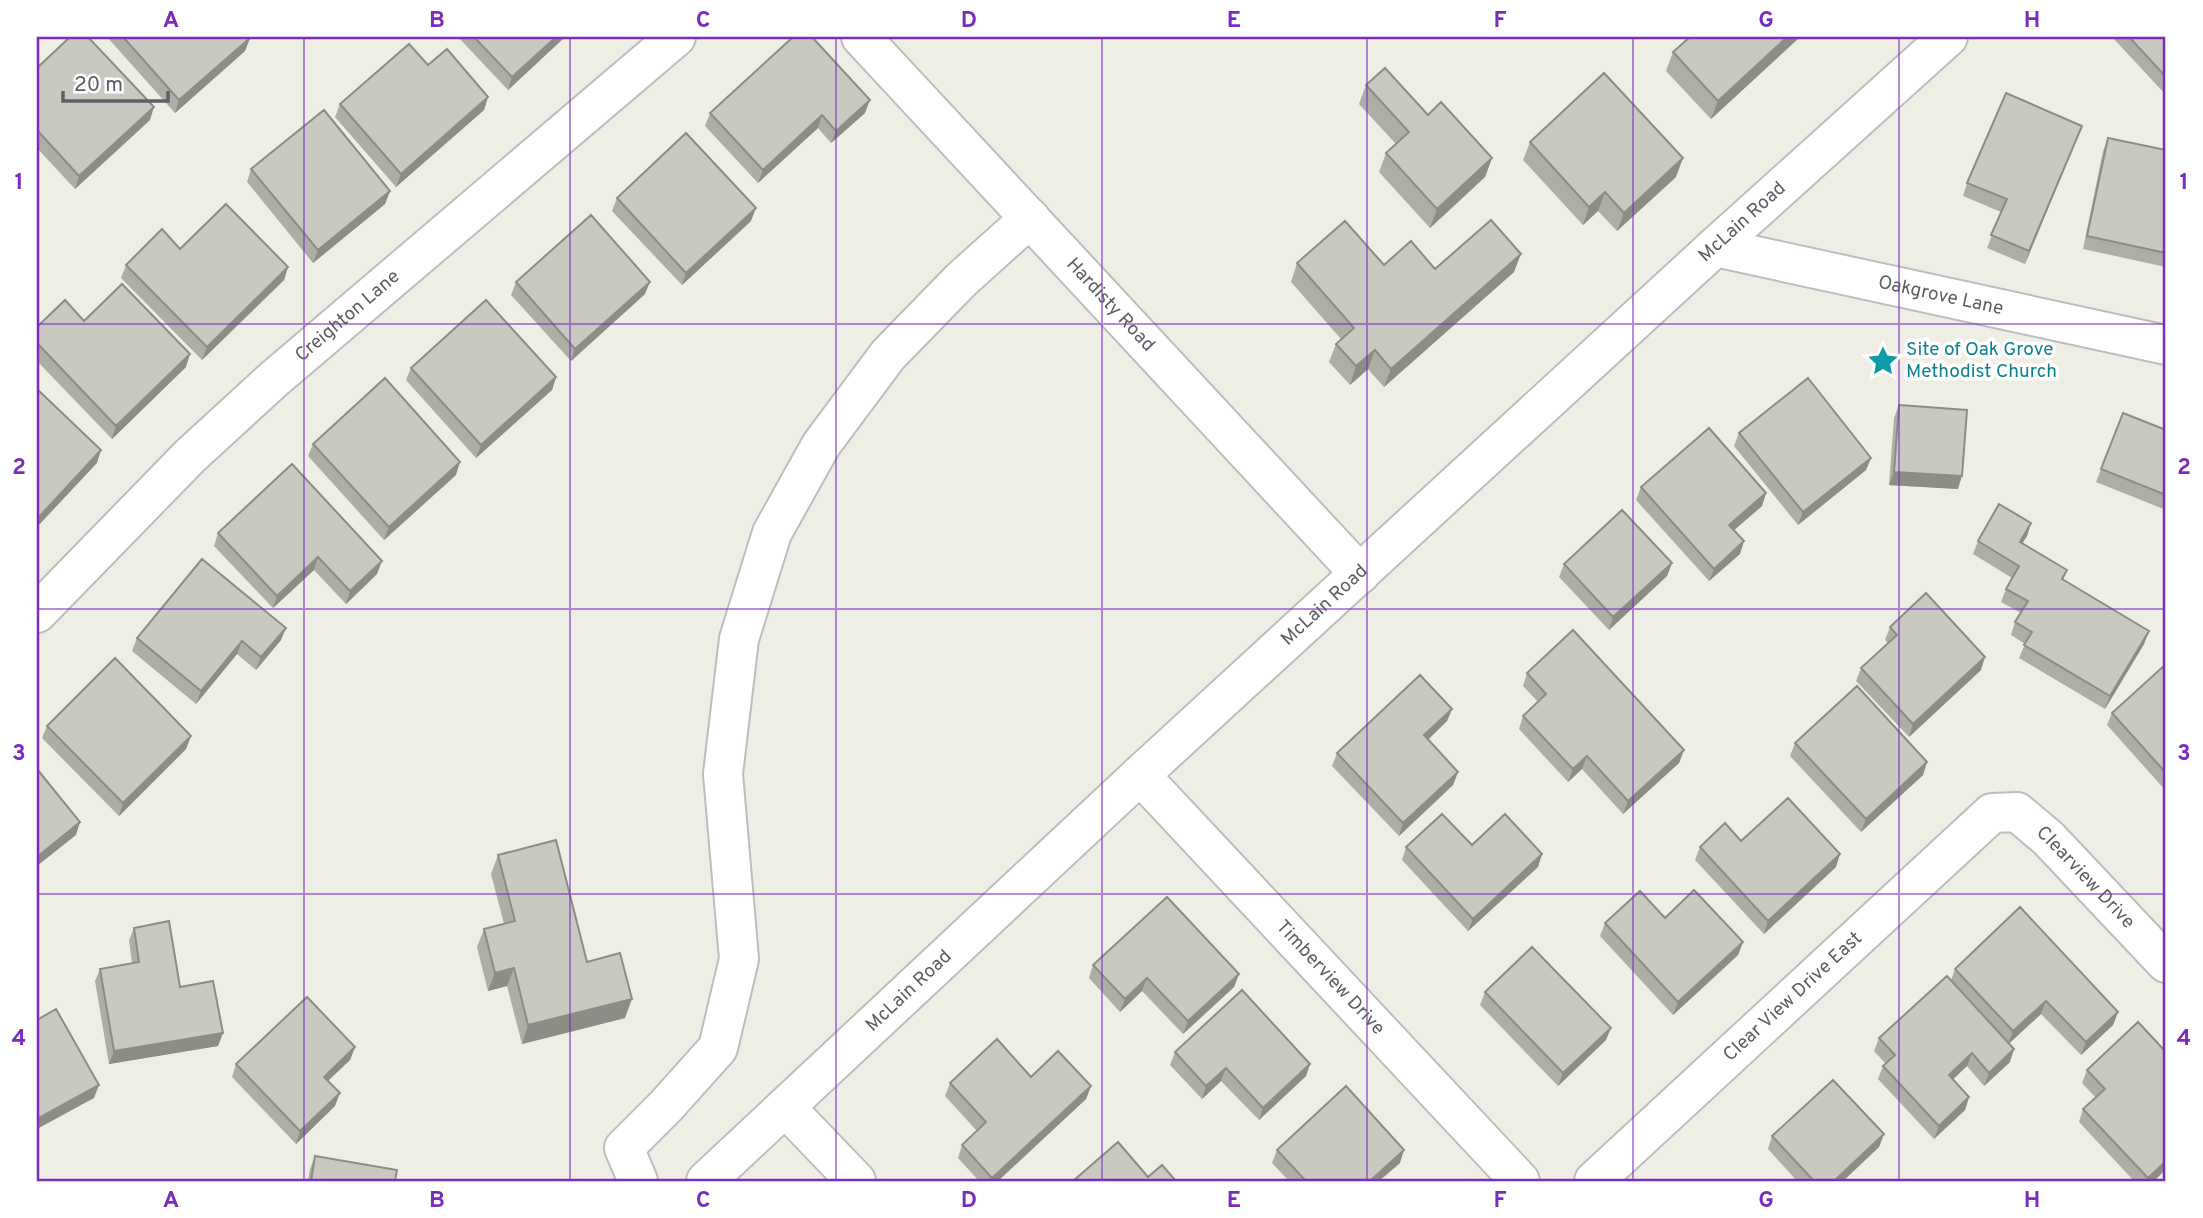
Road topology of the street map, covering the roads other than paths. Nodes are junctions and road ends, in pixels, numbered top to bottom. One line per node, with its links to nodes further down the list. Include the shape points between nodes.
1 (676, 37): 8 (street, Creighton Lane, via 274,379 190,456)
2 (861, 37): 4 (street, Hardisty Road)
3 (1948, 37): 5 (street, McLain Road)
4 (1030, 218): 7 (street, Hardisty Road); 13 (street, via 888,355 821,445 772,533 739,639 723,774 739,958 718,1048 624,1148)
5 (1715, 247): 6 (street, Oakgrove Lane); 7 (street, McLain Road)
6 (2166, 345)
7 (1360, 574): 9 (street, McLain Road)
8 (37, 613)
9 (1140, 775): 12 (street, McLain Road); 16 (street, Timberview Drive)
10 (1992, 813): 11 (street, Clearview Drive, via 2017,812 2038,830); 17 (street, Clear View Drive East)
11 (2166, 963)
12 (785, 1107): 14 (street, McLain Road); 15 (street)
13 (638, 1181)
14 (706, 1181)
15 (856, 1181)
16 (1520, 1181)
17 (1594, 1181)

